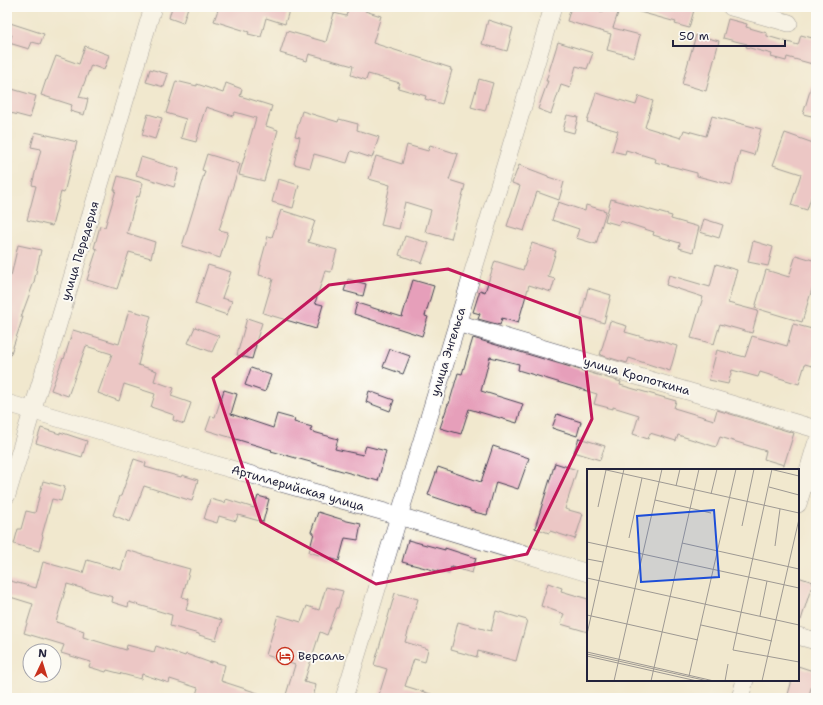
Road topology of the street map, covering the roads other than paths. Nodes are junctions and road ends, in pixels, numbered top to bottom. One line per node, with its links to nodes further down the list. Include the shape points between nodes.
1 (152, 7): 7 (street, улица Передерия)
2 (553, 7): 5 (street, улица Энгельса)
3 (731, 7): 4 (street)
4 (789, 24)
5 (457, 323): 8 (street, улица Кропоткина); 12 (street, улица Энгельса)
6 (7, 403): 7 (street, Артиллерийская улица)
7 (32, 410): 10 (street, улица Передерия); 12 (street, Артиллерийская улица)
8 (816, 429)
9 (816, 444): 11 (street)
10 (7, 495)
11 (799, 501)
12 (399, 516): 13 (street, Артиллерийская улица); 17 (street, улица Энгельса)
13 (587, 573)
14 (799, 636): 15 (street)
15 (816, 642)
16 (745, 681): 18 (street)
17 (344, 698)
18 (740, 698)

